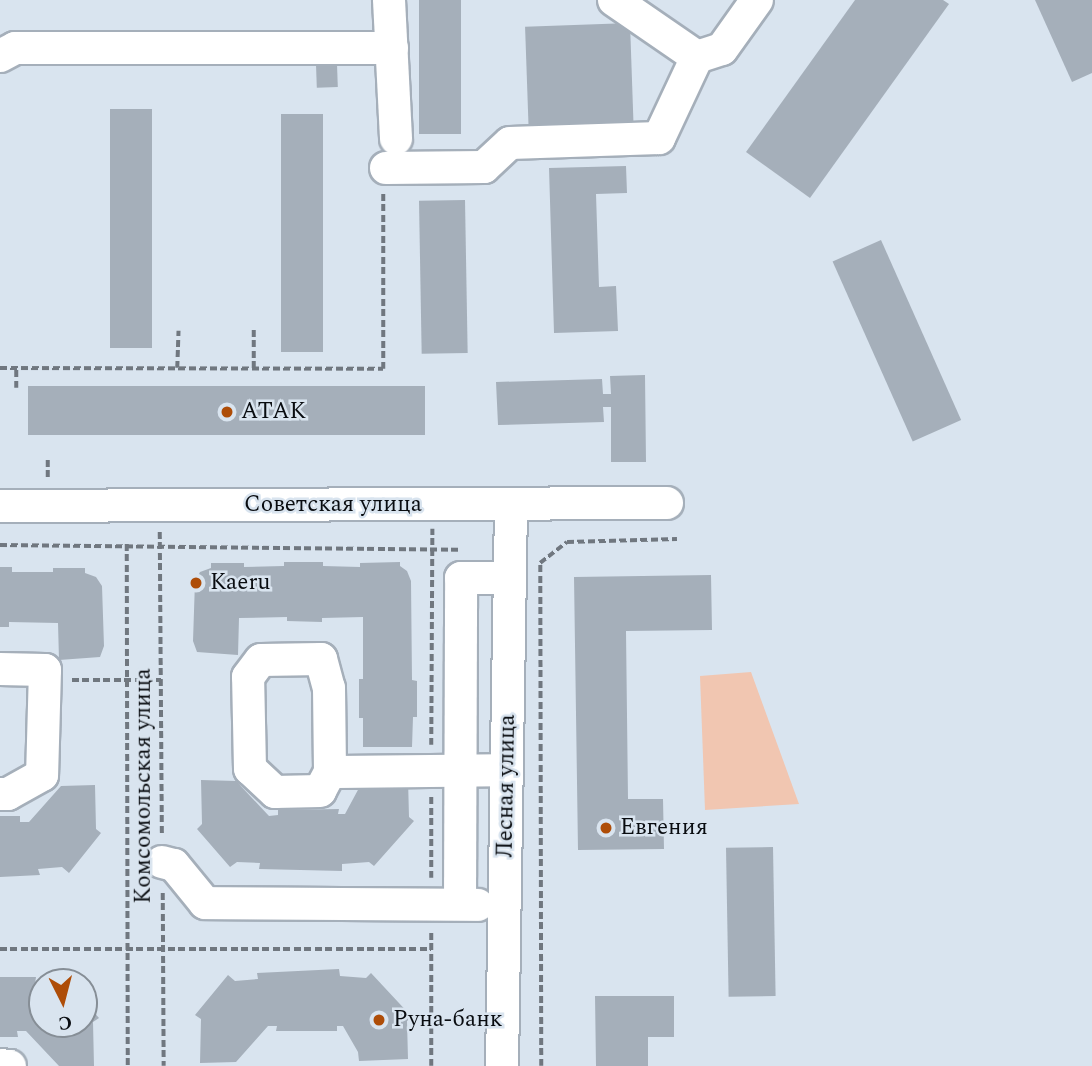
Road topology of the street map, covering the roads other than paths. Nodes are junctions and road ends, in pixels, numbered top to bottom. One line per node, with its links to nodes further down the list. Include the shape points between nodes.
1 (389, 0): 4 (street)
2 (614, 0): 6 (street)
3 (757, 0): 6 (street, via 722,49)
4 (392, 48): 5 (street, via 15,48); 6 (street, via 391,154 484,167 510,143 659,138)
5 (0, 56)
6 (697, 57)
7 (667, 503): 8 (street, Советская улица)
8 (511, 505): 9 (street, Советская улица); 10 (street, Лесная улица)
9 (0, 506)
10 (511, 564): 12 (street, via 461,578); 13 (street, Лесная улица)
11 (0, 669): 15 (street, via 45,670 42,775)
12 (460, 769): 13 (street); 14 (street); 17 (street)
13 (507, 770): 18 (street, Лесная улица)
14 (330, 772)
15 (0, 794)
16 (162, 862): 17 (street, via 174,865 205,903)
17 (460, 904): 18 (street)
18 (504, 906): 21 (street, Лесная улица)
19 (0, 1065): 20 (street)
20 (10, 1066)
21 (502, 1066)

